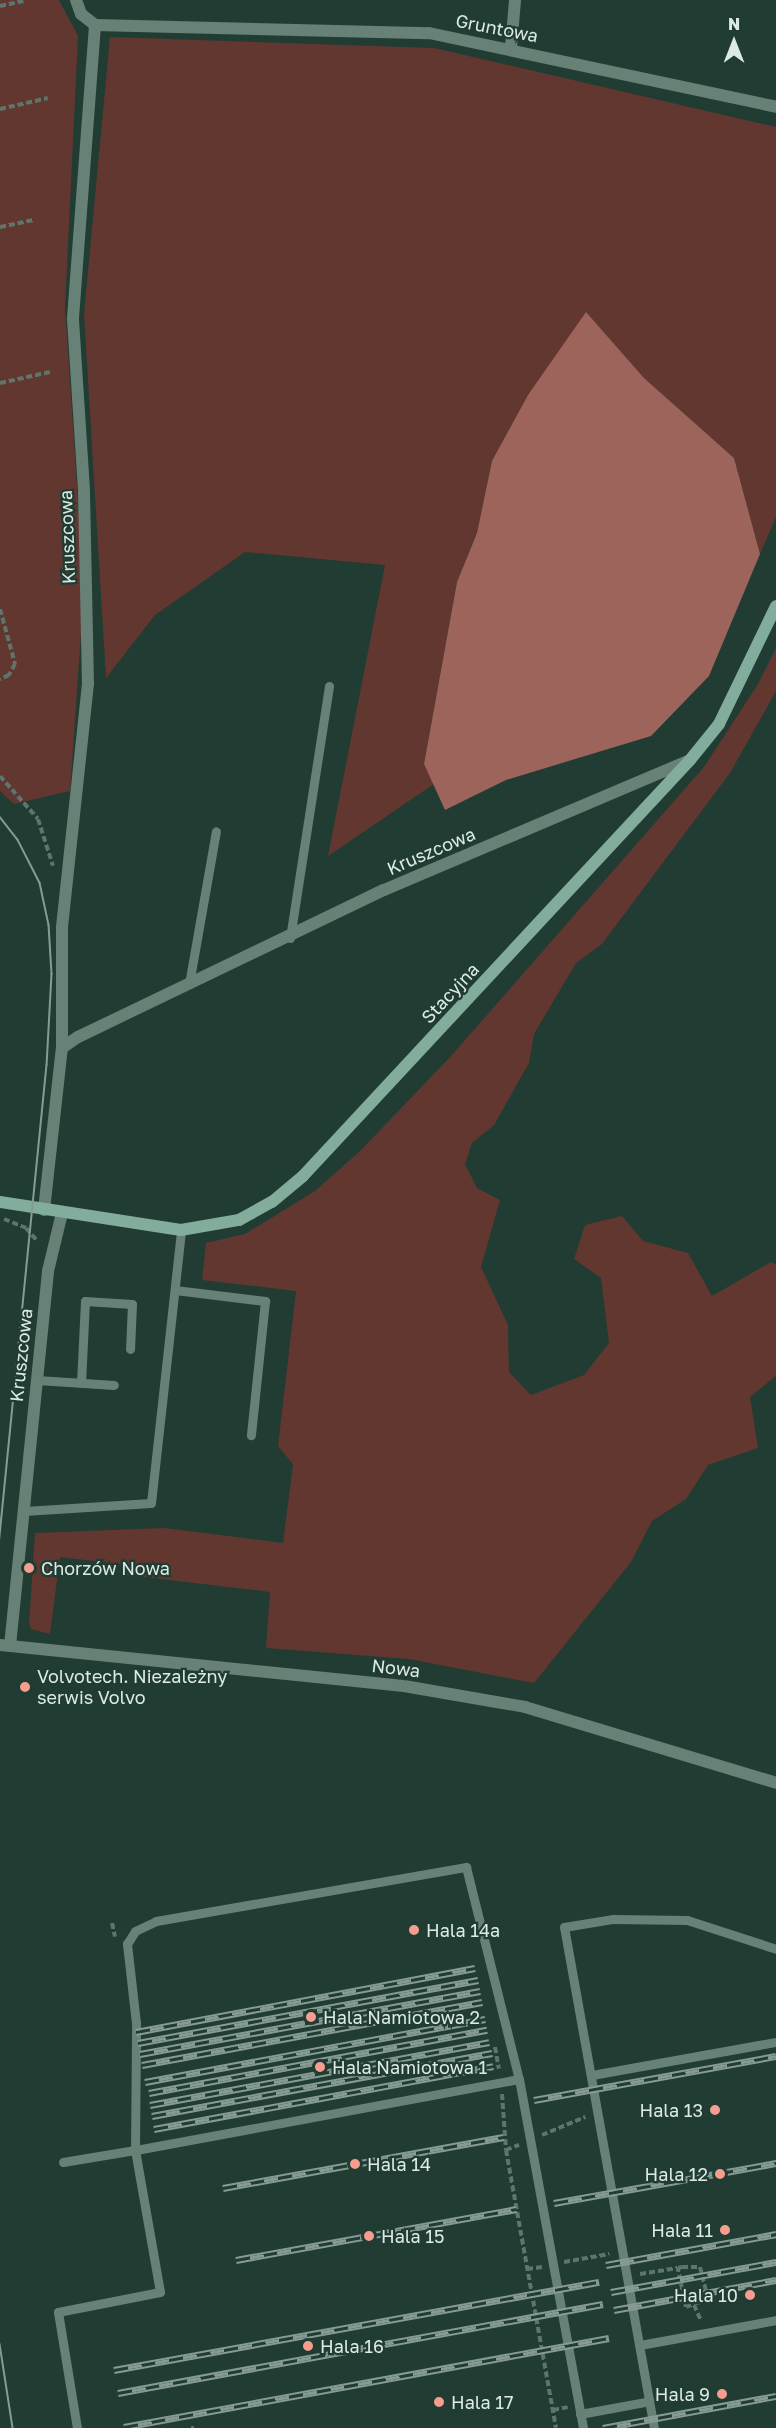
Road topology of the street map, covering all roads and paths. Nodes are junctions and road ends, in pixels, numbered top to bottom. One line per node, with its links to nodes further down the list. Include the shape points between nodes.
1 (76, 0): 5 (street, via 81,14)
2 (515, 0): 6 (street)
3 (23, 1): 4 (path)
4 (0, 6)
5 (95, 25): 6 (street, Gruntowa, via 416,32); 24 (street, Kruszcowa, via 73,318 84,490 88,684 62,927)
6 (511, 48): 8 (street, Gruntowa)
7 (48, 98): 9 (path)
8 (776, 107)
9 (0, 109)
10 (33, 220): 11 (path)
11 (0, 227)
12 (50, 372): 13 (path)
13 (0, 383)
14 (776, 606): 18 (street, Stacyjna, via 719,724)
15 (0, 609): 16 (path, via 15,664 9,675)
16 (0, 679)
17 (329, 686): 22 (lane)
18 (690, 760): 22 (street, Kruszcowa, via 384,890); 28 (street, Stacyjna, via 303,1176 272,1202 239,1220)
19 (0, 776): 21 (path, via 38,819)
20 (216, 831): 23 (lane)
21 (54, 870)
22 (290, 938): 23 (street, Kruszcowa)
23 (189, 984): 24 (street, Kruszcowa)
24 (62, 1048): 26 (street, Kruszcowa)
25 (0, 1202): 26 (street, Stacyjna)
26 (44, 1210): 27 (street, Stacyjna)
27 (62, 1213): 28 (street, Stacyjna); 31 (street, Kruszcowa, via 48,1270)
28 (182, 1230): 29 (lane)
29 (175, 1290): 34 (lane, via 265,1301); 35 (lane, via 151,1503)
30 (130, 1348): 32 (lane, via 132,1304 85,1302)
31 (37, 1380): 32 (lane); 35 (street, Kruszcowa)
32 (81, 1383): 33 (lane)
33 (114, 1385)
34 (251, 1435)
35 (24, 1511): 36 (street, Kruszcowa)
36 (5, 1646): 37 (street, Nowa, via 437,1692 525,1707)
37 (776, 1783)
38 (112, 1923): 39 (path)
39 (116, 1946)
40 (776, 1949): 44 (lane, via 687,1920 613,1919 564,1927)
41 (493, 2038): 43 (path)
42 (776, 2042): 44 (lane)
43 (500, 2073)
44 (592, 2075): 64 (lane)
45 (519, 2079): 52 (lane); 52 (lane, via 466,1867 167,1919 135,1931 125,1952 136,2022); 66 (lane)
46 (502, 2085): 47 (path)
47 (503, 2097): 48 (path); 53 (path)
48 (491, 2099)
49 (594, 2114): 50 (path)
50 (539, 2136)
51 (528, 2141): 53 (path)
52 (135, 2150): 54 (lane); 67 (lane, via 160,2292 58,2312)
53 (506, 2150): 60 (path)
54 (63, 2162)
55 (619, 2252): 56 (path)
56 (562, 2263)
57 (550, 2265): 60 (path)
58 (634, 2266): 61 (path)
59 (678, 2268): 59 (path, via 700,2267 708,2299 686,2307); 61 (path)
60 (527, 2269): 68 (path)
61 (636, 2275): 62 (path)
62 (639, 2286)
63 (776, 2320): 64 (lane)
64 (640, 2345): 65 (lane)
65 (650, 2401): 66 (lane); 70 (lane)
66 (580, 2414): 69 (lane)
67 (77, 2428)
68 (556, 2428)
69 (583, 2428)
70 (654, 2428)

